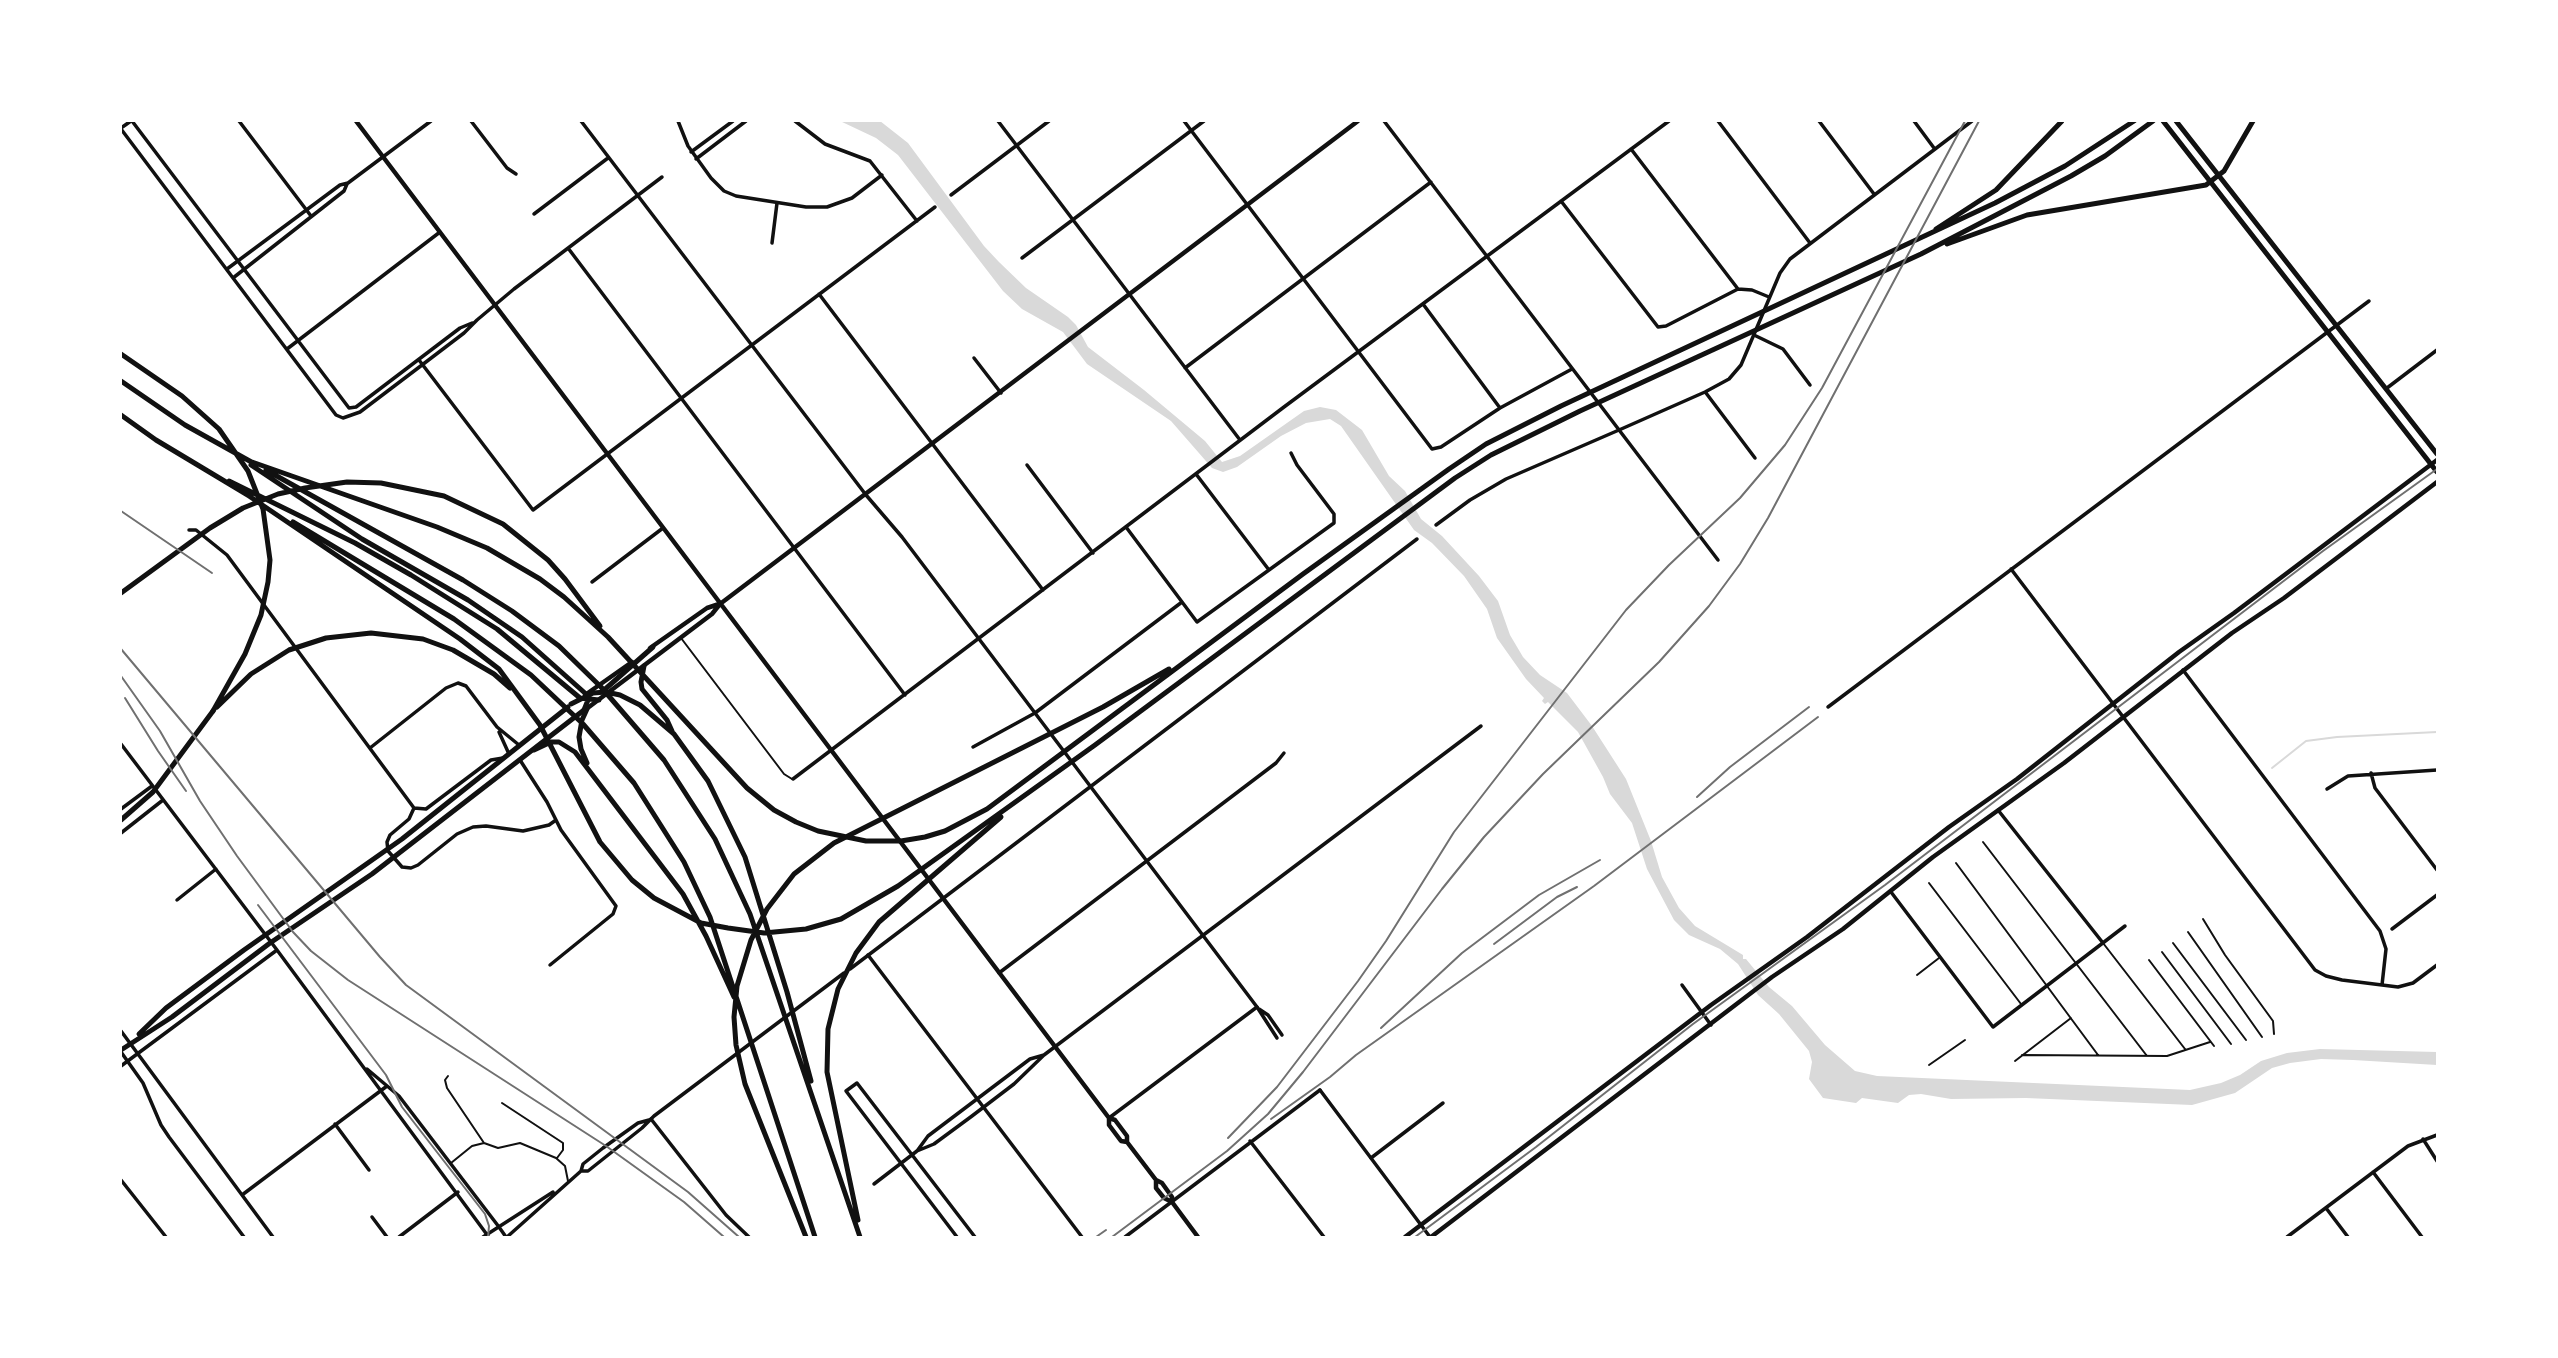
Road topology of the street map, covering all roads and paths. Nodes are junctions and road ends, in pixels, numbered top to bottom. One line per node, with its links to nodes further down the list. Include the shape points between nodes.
1 (131, 121): 28 (street); 66 (street)
2 (239, 121): 51 (street)
3 (356, 121): 34 (main road)
4 (431, 121): 34 (street)
5 (471, 121): 37 (street)
6 (580, 121): 35 (street)
7 (678, 121): 33 (street)
8 (733, 121): 33 (street)
9 (746, 121): 36 (street)
10 (795, 121): 38 (street, via 825,144 870,161)
11 (998, 121): 30 (street)
12 (1049, 121): 30 (street)
13 (1184, 121): 29 (street)
14 (1204, 121): 29 (street)
15 (1358, 121): 49 (main road)
16 (1384, 121): 41 (street)
17 (1669, 121): 32 (street)
18 (1718, 121): 61 (street)
19 (1819, 121): 44 (street)
20 (1914, 121): 31 (street)
21 (1972, 121): 31 (street)
22 (2063, 121): 57 (main road, via 1996,190)
23 (2134, 121): 57 (main road, via 2065,166)
24 (2154, 121): 63 (main road, via 2071,176)
25 (2163, 121): 42 (main road)
26 (2176, 121): 39 (main road)
27 (2252, 121): 39 (main road)
28 (121, 129): 68 (street)
29 (1191, 130): 49 (street); 54 (street)
30 (1017, 145): 45 (street); 54 (street)
31 (1934, 148): 44 (street)
32 (1631, 149): 47 (street); 71 (street)
33 (691, 152): 36 (street)
34 (383, 157): 43 (street); 56 (main road)
35 (608, 158): 46 (street); 52 (street)
36 (696, 159): 48 (street, via 730,194)
37 (516, 174)
38 (883, 175): 48 (street, via 852,198 833,205); 55 (street)
39 (2219, 176): 42 (main road); 79 (main road)
40 (662, 177): 46 (street)
41 (1431, 182): 64 (street); 70 (street)
42 (2210, 182): 63 (main road, via 2026,215); 80 (main road)
43 (348, 183): 51 (street); 53 (street)
44 (1874, 194): 61 (street)
45 (951, 195)
46 (637, 196): 62 (street); 83 (street)
47 (1560, 200): 64 (street); 71 (street, via 1652,322 1662,327)
48 (777, 203): 60 (street)
49 (1247, 205): 70 (street); 73 (main road)
50 (935, 207): 55 (street)
51 (307, 210): 53 (street); 58 (street)
52 (534, 214)
53 (311, 216): 59 (street)
54 (1073, 220): 65 (street); 73 (street)
55 (917, 221): 72 (street)
56 (440, 232): 77 (main road); 82 (street)
57 (1930, 234): 137 (main road, via 1486,444)
58 (271, 237): 59 (street); 66 (street)
59 (276, 243): 67 (street)
60 (772, 243)
61 (1810, 243): 74 (street, via 1787,263)
62 (568, 248): 77 (street); 98 (street)
63 (1921, 254): 170 (main road, via 1491,455)
64 (1487, 256): 76 (street); 92 (street)
65 (1021, 258)
66 (238, 262): 67 (street); 68 (street)
67 (243, 269): 69 (street); 82 (street)
68 (227, 270): 69 (street)
69 (233, 278): 84 (street)
70 (1303, 279): 86 (street); 91 (street)
71 (1738, 289): 74 (street)
72 (820, 294): 83 (street); 103 (street)
73 (1130, 294): 91 (street); 96 (main road)
74 (1769, 297): 81 (street)
75 (2369, 301): 79 (street)
76 (1423, 304): 86 (street); 99 (street)
77 (495, 306): 78 (street); 106 (main road)
78 (477, 320): 89 (street); 90 (street)
79 (2336, 324): 80 (street); 95 (main road)
80 (2328, 330): 111 (main road); 126 (street)
81 (1754, 335): 94 (street, via 1783,349); 97 (street, via 1737,370)
82 (297, 340): 84 (street); 89 (street, via 349,408)
83 (751, 346): 98 (street); 116 (street)
84 (287, 349): 90 (street, via 336,415 346,418)
85 (2437, 350): 95 (street)
86 (1359, 353): 99 (street, via 1434,449); 102 (street)
87 (123, 356): 148 (main road, via 182,396 219,429 248,471 263,509 270,559 261,615)
88 (974, 358): 96 (street)
89 (419, 360): 90 (street)
90 (422, 365): 106 (street, via 533,510)
91 (1185, 368): 102 (street)
92 (1572, 369): 99 (street); 101 (street)
93 (121, 381): 104 (main road)
94 (1810, 385)
95 (2386, 388): 107 (main road)
96 (1001, 393): 103 (main road)
97 (1705, 393): 101 (street); 108 (street)
98 (681, 398): 106 (street); 123 (street)
99 (1500, 408)
100 (121, 415): 109 (main road)
101 (1619, 430): 118 (street, via 1506,479); 125 (street)
102 (1240, 441): 114 (street)
103 (933, 444): 116 (main road); 129 (street)
104 (222, 446): 110 (main road); 144 (main road, via 362,539 502,623)
105 (1291, 453): 127 (street, via 1336,520)
106 (607, 454): 120 (main road)
107 (2437, 454)
108 (1755, 458)
109 (189, 461): 117 (main road); 144 (main road, via 355,543 466,608)
110 (252, 462): 133 (main road, via 487,548 550,586); 224 (main road, via 512,611 559,646 617,702 681,785 715,839 750,914)
111 (2434, 462): 113 (main road); 145 (main road)
112 (1027, 465): 124 (street)
113 (2437, 472)
114 (1196, 474): 119 (street); 127 (street)
115 (2437, 481): 139 (main road)
116 (866, 495): 123 (main road); 135 (street)
117 (249, 496): 142 (main road, via 460,639 499,669); 212 (main road, via 426,601 531,675 583,724 653,810 684,862 702,899)
118 (1436, 525)
119 (1126, 527): 124 (street); 131 (street)
120 (663, 528): 128 (street); 132 (main road)
121 (189, 530): 157 (street, via 196,530 227,555)
122 (1418, 539): 167 (street)
123 (794, 548): 132 (main road); 143 (street)
124 (1093, 553): 129 (street)
125 (1718, 560)
126 (2010, 568): 145 (street); 146 (street)
127 (1269, 570): 131 (street, via 1197,622)
128 (592, 582)
129 (1043, 590): 135 (street)
130 (121, 593): 133 (main road, via 243,508 278,494 364,482 444,496 503,524 565,579)
131 (1182, 602): 149 (street)
132 (720, 604): 134 (main road); 136 (main road, via 706,608); 159 (main road)
133 (608, 637): 137 (main road, via 759,800 796,822 838,836 877,841 925,836 970,820)
134 (681, 638): 138 (main road); 165 (lane, via 781,771)
135 (979, 639): 143 (street); 149 (street)
136 (653, 647): 140 (main road); 144 (main road)
137 (1196, 653): 282 (main road, via 1133,691 846,836 786,882 758,924 743,962 735,1007 736,1045 745,1084)
138 (644, 666): 141 (main road); 153 (main road, via 642,689)
139 (2183, 670): 150 (main road); 207 (street, via 2380,931 2386,949)
140 (602, 692): 141 (main road); 144 (main road)
141 (609, 692): 144 (main road); 153 (main road, via 639,705)
142 (517, 694): 148 (main road, via 453,650 423,639 371,633 338,635 289,650 251,674); 170 (main road, via 540,725 615,863 654,898 701,923 764,933 806,929 841,919 898,886)
143 (905, 695): 159 (street)
144 (588, 698): 147 (main road); 147 (main road); 155 (main road, via 571,704)
145 (2113, 702): 150 (street); 210 (main road, via 2017,779)
146 (1828, 707)
147 (586, 709): 158 (main road); 169 (main road, via 581,749)
148 (213, 711): 175 (main road, via 153,792)
149 (1035, 713): 156 (street); 167 (street)
150 (2124, 718): 174 (main road); 207 (street, via 2315,970 2342,980)
151 (1481, 726): 192 (street)
152 (497, 727): 155 (street); 157 (street, via 468,689 458,683); 161 (street)
153 (674, 734): 224 (main road, via 714,792 745,858)
154 (121, 744): 166 (street)
155 (519, 745): 161 (main road)
156 (973, 747)
157 (370, 748): 172 (street)
158 (534, 750): 162 (main road); 169 (main road, via 551,743 567,745)
159 (831, 751): 165 (street); 186 (main road)
160 (1284, 753): 179 (street)
161 (506, 756): 172 (street, via 491,760 426,809); 222 (main road, via 402,839 166,1008)
162 (520, 760): 176 (street); 222 (main road, via 408,847)
163 (2437, 770): 164 (street)
164 (2371, 773): 168 (street, via 2345,776); 182 (street, via 2375,788)
165 (793, 779)
166 (152, 786): 171 (street); 173 (street)
167 (1090, 786): 179 (street); 186 (street)
168 (2327, 789)
169 (606, 791): 212 (main road, via 684,894)
170 (1026, 795): 284 (main road, via 887,915 864,941 842,978 826,1055)
171 (163, 800): 177 (street); 181 (street)
172 (414, 808): 176 (street, via 389,837 387,847 399,866 411,868 473,827 523,831)
173 (121, 809)
174 (1997, 809): 184 (main road); 193 (street)
175 (121, 820)
176 (556, 820): 201 (street, via 616,908)
177 (121, 833)
178 (1983, 842): 200 (lane)
179 (1146, 861): 192 (street); 203 (street)
180 (1956, 863): 206 (lane)
181 (216, 869): 187 (street); 195 (street)
182 (2437, 870)
183 (1928, 883): 208 (lane)
184 (1891, 892): 198 (street); 213 (main road)
185 (2437, 895): 190 (street)
186 (943, 898): 197 (street); 203 (main road)
187 (177, 900)
188 (2203, 919): 215 (lane, via 2273,1021)
189 (2125, 926): 193 (street)
190 (2392, 929)
191 (2188, 932): 217 (lane)
192 (1202, 936): 209 (street); 226 (street)
193 (2102, 943): 200 (street); 227 (lane)
194 (2174, 943): 220 (lane)
195 (277, 950): 229 (street); 236 (street)
196 (2162, 952): 223 (lane)
197 (868, 955): 242 (street); 247 (street)
198 (1940, 958): 204 (lane); 208 (street, via 1993,1027)
199 (2149, 960): 221 (lane)
200 (2076, 964): 206 (street); 233 (lane)
201 (550, 965)
202 (2437, 965): 207 (street, via 2408,985)
203 (999, 973): 226 (main road)
204 (1917, 975)
205 (1682, 985): 210 (street)
206 (2047, 985): 208 (street); 211 (lane)
207 (2382, 985)
208 (2021, 1005)
209 (1257, 1007): 216 (street); 218 (street); 246 (street)
210 (1702, 1012): 213 (street); 272 (main road)
211 (2072, 1017): 231 (lane); 232 (lane)
212 (744, 1019): 283 (main road)
213 (1711, 1025): 292 (main road)
214 (121, 1031): 222 (street)
215 (2274, 1034)
216 (1282, 1035)
217 (2262, 1037)
218 (1277, 1038)
219 (1965, 1040): 237 (lane)
220 (2246, 1040)
221 (2210, 1042): 225 (lane); 227 (lane)
222 (130, 1043): 228 (main road); 229 (street)
223 (2231, 1044)
224 (799, 1046): 284 (main road)
225 (2214, 1046)
226 (1055, 1047): 230 (street); 246 (main road)
227 (2186, 1050): 233 (lane)
228 (121, 1051): 234 (street)
229 (138, 1054): 234 (street); 268 (street)
230 (1044, 1055): 242 (street, via 1030,1059); 245 (street)
231 (2022, 1055): 232 (lane); 235 (lane)
232 (2098, 1055): 233 (lane)
233 (2147, 1056)
234 (128, 1061): 238 (street); 276 (street, via 169,1137)
235 (2015, 1061)
236 (360, 1062): 240 (street); 241 (street)
237 (1929, 1065)
238 (121, 1066)
239 (448, 1076): 252 (lane, via 447,1088)
240 (387, 1086): 241 (street); 258 (street)
241 (380, 1091): 248 (street); 267 (street)
242 (977, 1099): 245 (street); 253 (street, via 928,1136)
243 (502, 1102): 255 (lane, via 563,1143)
244 (1443, 1103): 256 (street)
245 (983, 1107): 253 (street, via 934,1144); 287 (street)
246 (1108, 1118): 269 (main road, via 1121,1141 1127,1142 1156,1180 1156,1188)
247 (650, 1119): 261 (street, via 588,1171); 261 (street, via 616,1139 583,1164); 281 (street)
248 (335, 1124): 260 (street); 268 (street)
249 (2437, 1135): 250 (street)
250 (2423, 1139): 257 (street); 262 (street)
251 (1250, 1141): 256 (street, via 1320,1090); 269 (street); 290 (street)
252 (484, 1143): 255 (lane, via 498,1148 520,1143); 258 (lane)
253 (917, 1151): 254 (street)
254 (912, 1155): 259 (street); 259 (street, via 857,1083 846,1091); 286 (street)
255 (556, 1158): 264 (lane, via 565,1166)
256 (1371, 1158): 272 (street)
257 (2437, 1161)
258 (450, 1163): 273 (street)
259 (901, 1163): 265 (street); 285 (street)
260 (369, 1170)
261 (581, 1171): 264 (street)
262 (2373, 1172): 270 (street); 295 (street)
263 (121, 1180): 275 (street)
264 (568, 1182): 266 (street)
265 (874, 1184)
266 (558, 1189): 273 (street); 280 (street)
267 (458, 1192): 274 (street); 279 (street)
268 (242, 1195): 277 (street)
269 (1172, 1202): 288 (street); 289 (main road)
270 (2326, 1208): 293 (street); 294 (street)
271 (372, 1217): 278 (street)
272 (1421, 1225): 291 (main road); 292 (street)
273 (499, 1227): 274 (street); 280 (street)
274 (487, 1236)
275 (166, 1237)
276 (244, 1237)
277 (274, 1237)
278 (387, 1237)
279 (399, 1237)
280 (506, 1237)
281 (749, 1237)
282 (806, 1237)
283 (815, 1237)
284 (861, 1237)
285 (957, 1237)
286 (975, 1237)
287 (1082, 1237)
288 (1125, 1237)
289 (1198, 1237)
290 (1324, 1237)
291 (1405, 1237)
292 (1430, 1237)
293 (2287, 1237)
294 (2348, 1237)
295 (2422, 1237)

